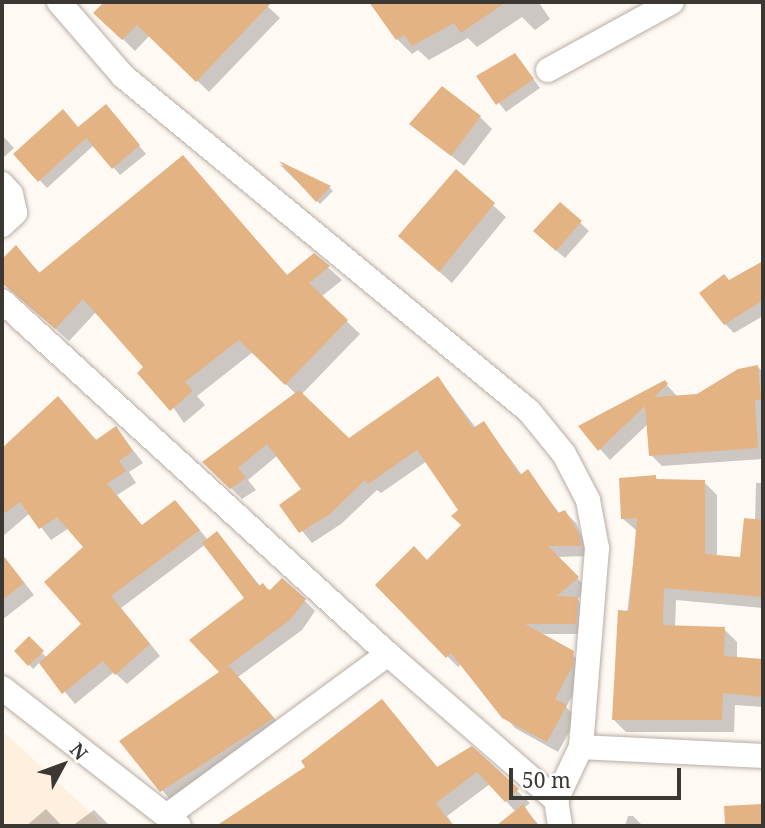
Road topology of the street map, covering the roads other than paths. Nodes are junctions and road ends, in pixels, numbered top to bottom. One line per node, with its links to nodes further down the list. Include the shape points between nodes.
1 (59, 2): 9 (street, via 122,76 529,411 564,454 588,500 597,548)
2 (672, 2): 3 (street)
3 (548, 70)
4 (2, 184): 5 (street, via 11,194 15,213)
5 (2, 225)
6 (2, 301): 7 (street)
7 (388, 654): 11 (street); 12 (street)
8 (2, 688): 12 (street)
9 (581, 747): 10 (street); 11 (street)
10 (763, 756)
11 (556, 800): 13 (street)
12 (174, 820)
13 (560, 826)

